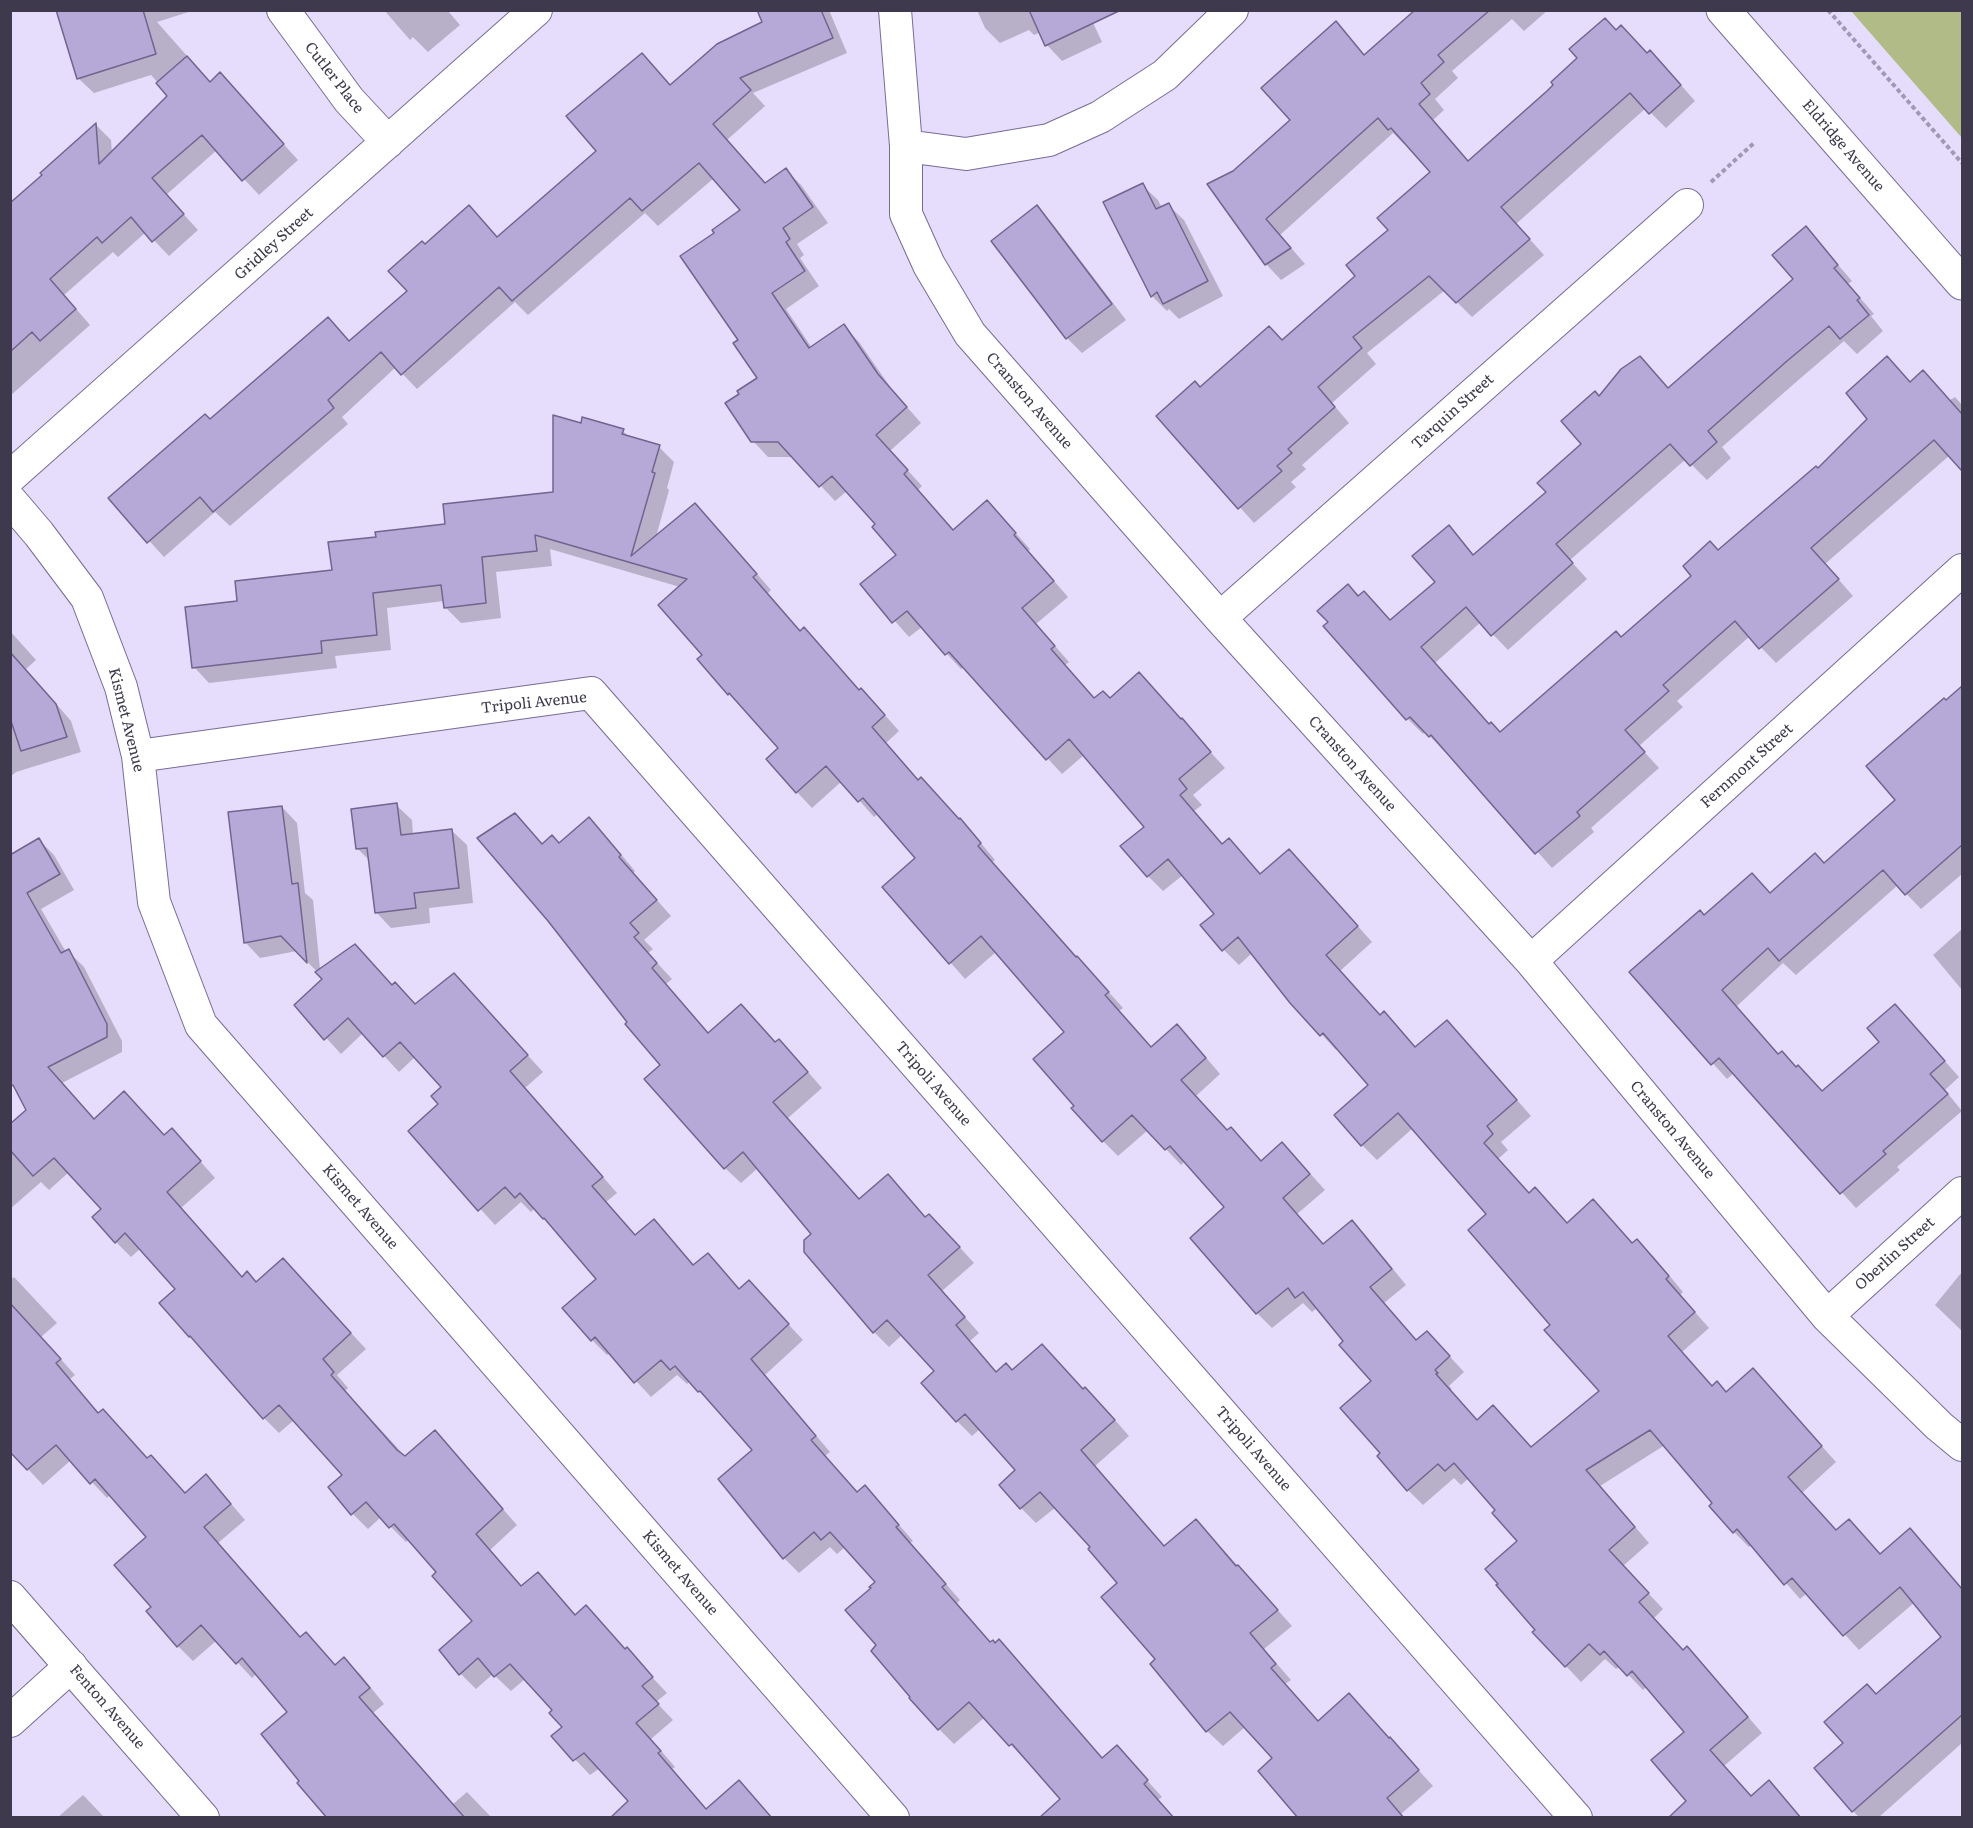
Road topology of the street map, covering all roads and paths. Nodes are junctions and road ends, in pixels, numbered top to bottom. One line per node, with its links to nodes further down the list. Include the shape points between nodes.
1 (283, 10): 7 (street, Cutler Place, via 349,100)
2 (536, 10): 7 (street, Gridley Street)
3 (895, 10): 9 (street, Cranston Avenue)
4 (1232, 10): 9 (street, via 1165,75 1100,117 1049,140 966,154)
5 (1723, 10): 12 (street, Eldridge Avenue)
6 (1828, 10): 10 (path)
7 (388, 142): 13 (street, Gridley Street)
8 (1754, 143): 11 (path)
9 (906, 146): 16 (street, Cranston Avenue, via 906,214 929,265 970,334)
10 (1962, 163)
11 (1687, 205): 16 (street, Tarquin Street)
12 (1962, 283)
13 (10, 477)
14 (10, 500): 17 (street, Kismet Avenue, via 87,598 121,687)
15 (1962, 570): 18 (street, Fernmont Street)
16 (1220, 618): 18 (street, Cranston Avenue)
17 (138, 756): 26 (street, Kismet Avenue, via 154,902 201,1025); 27 (street, Tripoli Avenue, via 591,693)
18 (1531, 960): 20 (street, Cranston Avenue)
19 (1962, 1193): 20 (street, Oberlin Street)
20 (1827, 1316): 21 (street, Cranston Avenue)
21 (1962, 1445)
22 (10, 1597): 23 (street, Fenton Avenue)
23 (71, 1666): 24 (street); 25 (street, Fenton Avenue)
24 (10, 1721)
25 (203, 1818)
26 (893, 1818)
27 (1576, 1818)

